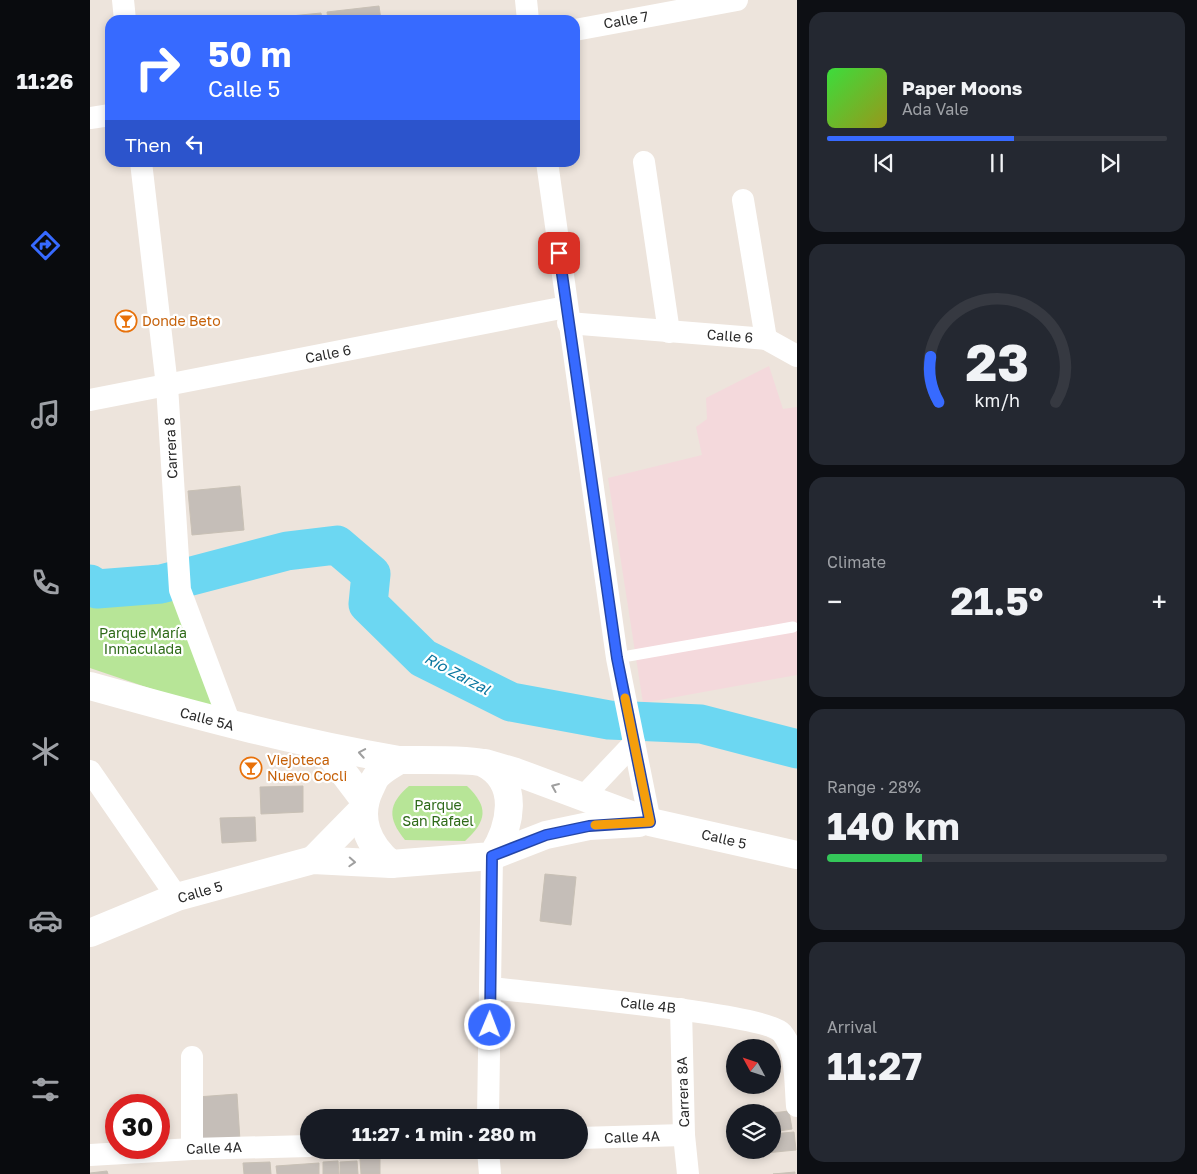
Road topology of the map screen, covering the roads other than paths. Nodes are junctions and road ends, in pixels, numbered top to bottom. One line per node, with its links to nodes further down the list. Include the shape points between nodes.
1 (123, 0): 4 (street)
2 (526, 0): 5 (street)
3 (737, 0): 6 (street, Calle 7)
4 (124, 15)
5 (528, 15)
6 (580, 29)
7 (105, 116): 8 (street)
8 (90, 118)
9 (644, 162): 14 (street)
10 (142, 167): 17 (street, Carrera 8)
11 (548, 167): 13 (street)
12 (743, 200): 15 (street)
13 (567, 315): 14 (street, Calle 6); 17 (street, Calle 6); 20 (street)
14 (669, 332): 15 (street, Calle 6)
15 (766, 339): 16 (street, Calle 6)
16 (797, 356)
17 (167, 386): 18 (street, Calle 6); 22 (street, Carrera 8, via 179,579)
18 (90, 400)
19 (793, 627): 20 (lane)
20 (617, 658): 23 (street)
21 (90, 686): 22 (main road, Calle 5A)
22 (230, 726): 24 (main road, Calle 5A)
23 (633, 739): 28 (street); 30 (street)
24 (324, 747): 25 (main road, Calle 5A, one-way to 24); 29 (main road)
25 (399, 760): 26 (main road); 29 (main road, via 377,776)
26 (482, 762): 28 (main road, Calle 5, one-way to 26); 32 (main road, via 498,774 508,791 510,811 506,830)
27 (90, 771): 35 (street)
28 (582, 798): 30 (main road, Calle 5)
29 (364, 805): 33 (main road); 34 (main road, via 364,825 369,840)
30 (650, 822): 31 (main road, Calle 5); 32 (main road, Calle 5, via 589,826 546,835)
31 (797, 855)
32 (492, 856): 34 (main road); 37 (street)
33 (313, 860): 34 (main road, Calle 5, one-way to 34); 35 (main road, Calle 5)
34 (391, 864)
35 (177, 897): 36 (main road, Calle 5)
36 (90, 933)
37 (491, 988): 38 (street, Calle 4B); 41 (street)
38 (680, 1009): 40 (street, Calle 4B, via 766,1024 782,1032 791,1050); 42 (street, Carrera 8A)
39 (192, 1057): 45 (street)
40 (797, 1106)
41 (488, 1109)
42 (684, 1135): 43 (street, Calle 4A); 49 (street, Carrera 8A)
43 (588, 1138)
44 (300, 1146): 45 (street, Calle 4A)
45 (192, 1149): 46 (street, Calle 4A)
46 (90, 1155)
47 (489, 1159): 48 (street)
48 (490, 1174)
49 (688, 1174)

